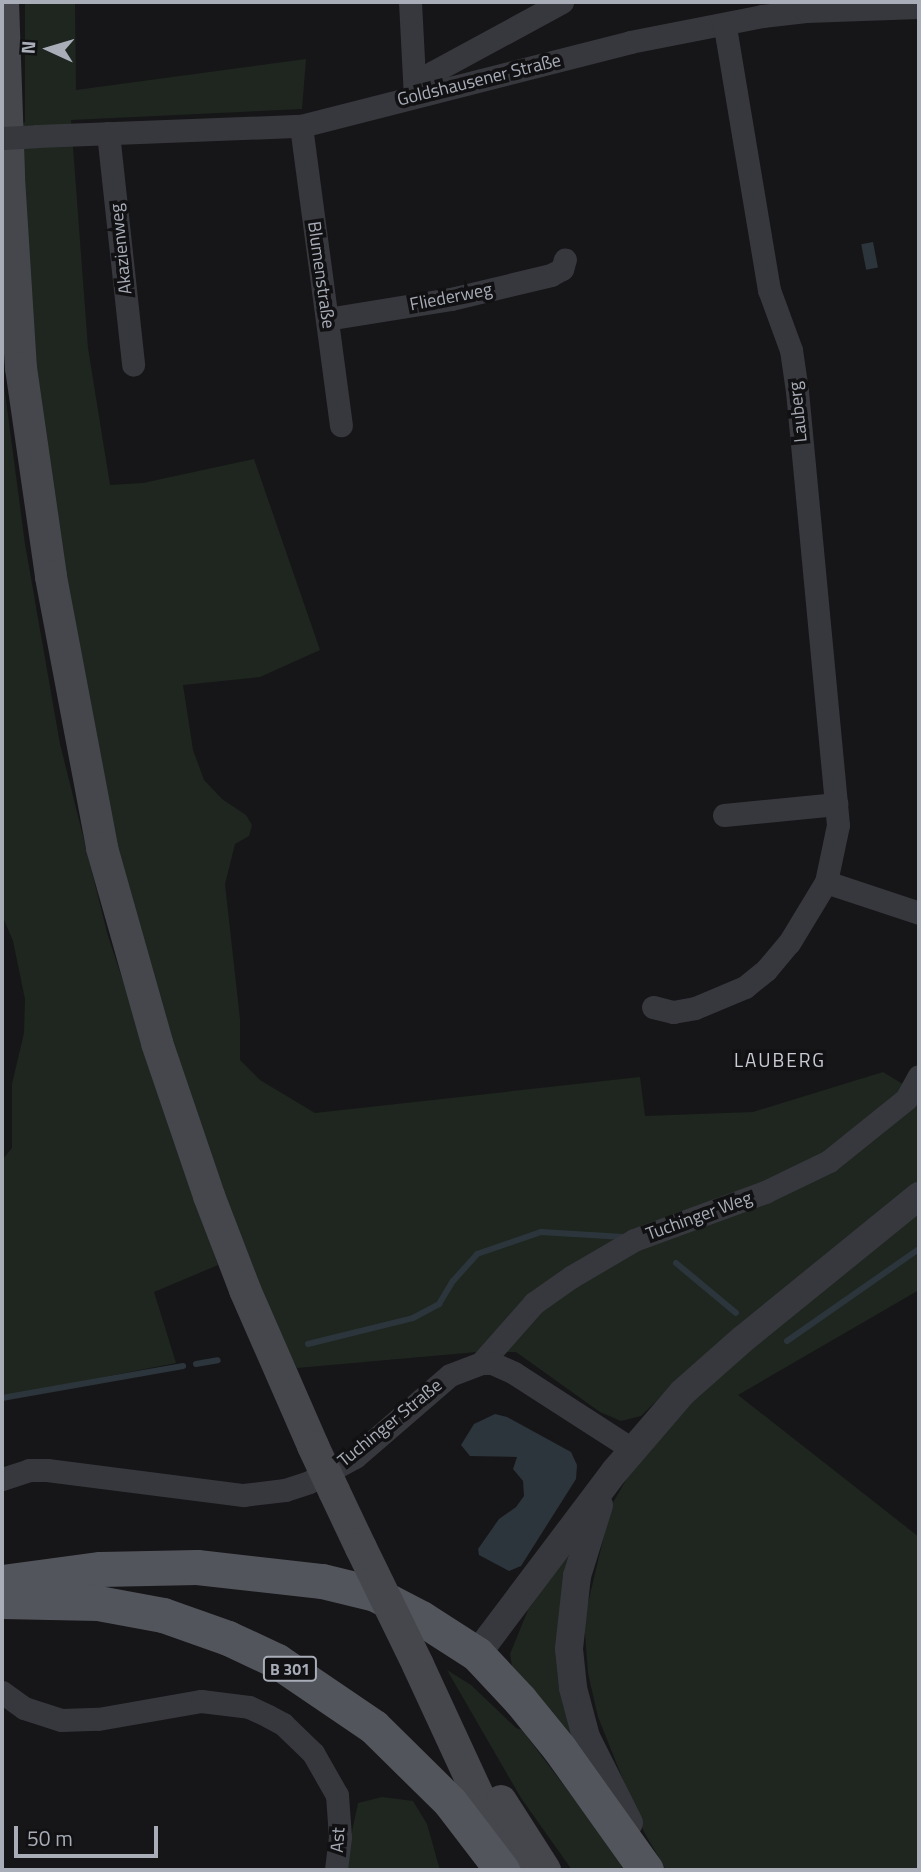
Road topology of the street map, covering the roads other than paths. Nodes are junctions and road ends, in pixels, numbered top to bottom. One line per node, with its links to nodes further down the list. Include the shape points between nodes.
1 (3, 2): 26 (main road, bridge, via 21,368 51,578 102,848 157,1043 244,1290)
2 (410, 2): 6 (street)
3 (562, 2): 6 (street, via 433,72)
4 (919, 7): 5 (street, Goldshausener Straße, via 806,11)
5 (725, 26): 6 (street, Goldshausener Straße, via 630,42); 14 (street, Lauberg, via 769,290 791,349 797,391)
6 (415, 96): 7 (street, Goldshausener Straße)
7 (301, 126): 8 (street, Goldshausener Straße); 11 (street, Blumenstraße)
8 (108, 133): 9 (street, Goldshausener Straße, bridge); 12 (street, Akazienweg)
9 (2, 138)
10 (565, 259): 11 (street, Fliederweg, via 562,270 551,275 451,299)
11 (327, 319): 13 (street, Blumenstraße)
12 (133, 365)
13 (341, 425)
14 (836, 804): 15 (street); 16 (street, Lauberg, via 836,842)
15 (724, 815)
16 (826, 882): 17 (street); 18 (street, Lauberg, via 789,943 745,987 695,1008 673,1012)
17 (919, 914)
18 (653, 1007)
19 (919, 1076): 21 (street, Tuchinger Weg, via 906,1099 829,1161 765,1192 634,1240 571,1277 534,1303)
20 (919, 1196): 22 (street, via 704,1373)
21 (481, 1363): 22 (street, via 514,1373); 23 (street, Tuchinger Straße, via 450,1375 355,1457 285,1490 243,1495 47,1470 29,1470)
22 (624, 1460): 25 (street); 32 (street, via 598,1507 583,1553 569,1649 586,1737)
23 (2, 1479)
24 (3, 1591): 25 (main road, B 301, via 100,1569 240,1570 322,1581 375,1594); 29 (main road, B 301, via 163,1615 277,1661 383,1735 450,1802)
25 (477, 1654): 32 (main road, B 301, via 559,1748)
26 (422, 1673): 30 (main road); 31 (main road)
27 (2, 1692): 28 (street, Ast, via 35,1713 72,1721 201,1701 249,1707 283,1724 328,1775 340,1810)
28 (336, 1870)
29 (502, 1870)
30 (517, 1870)
31 (545, 1870)
32 (647, 1870)

